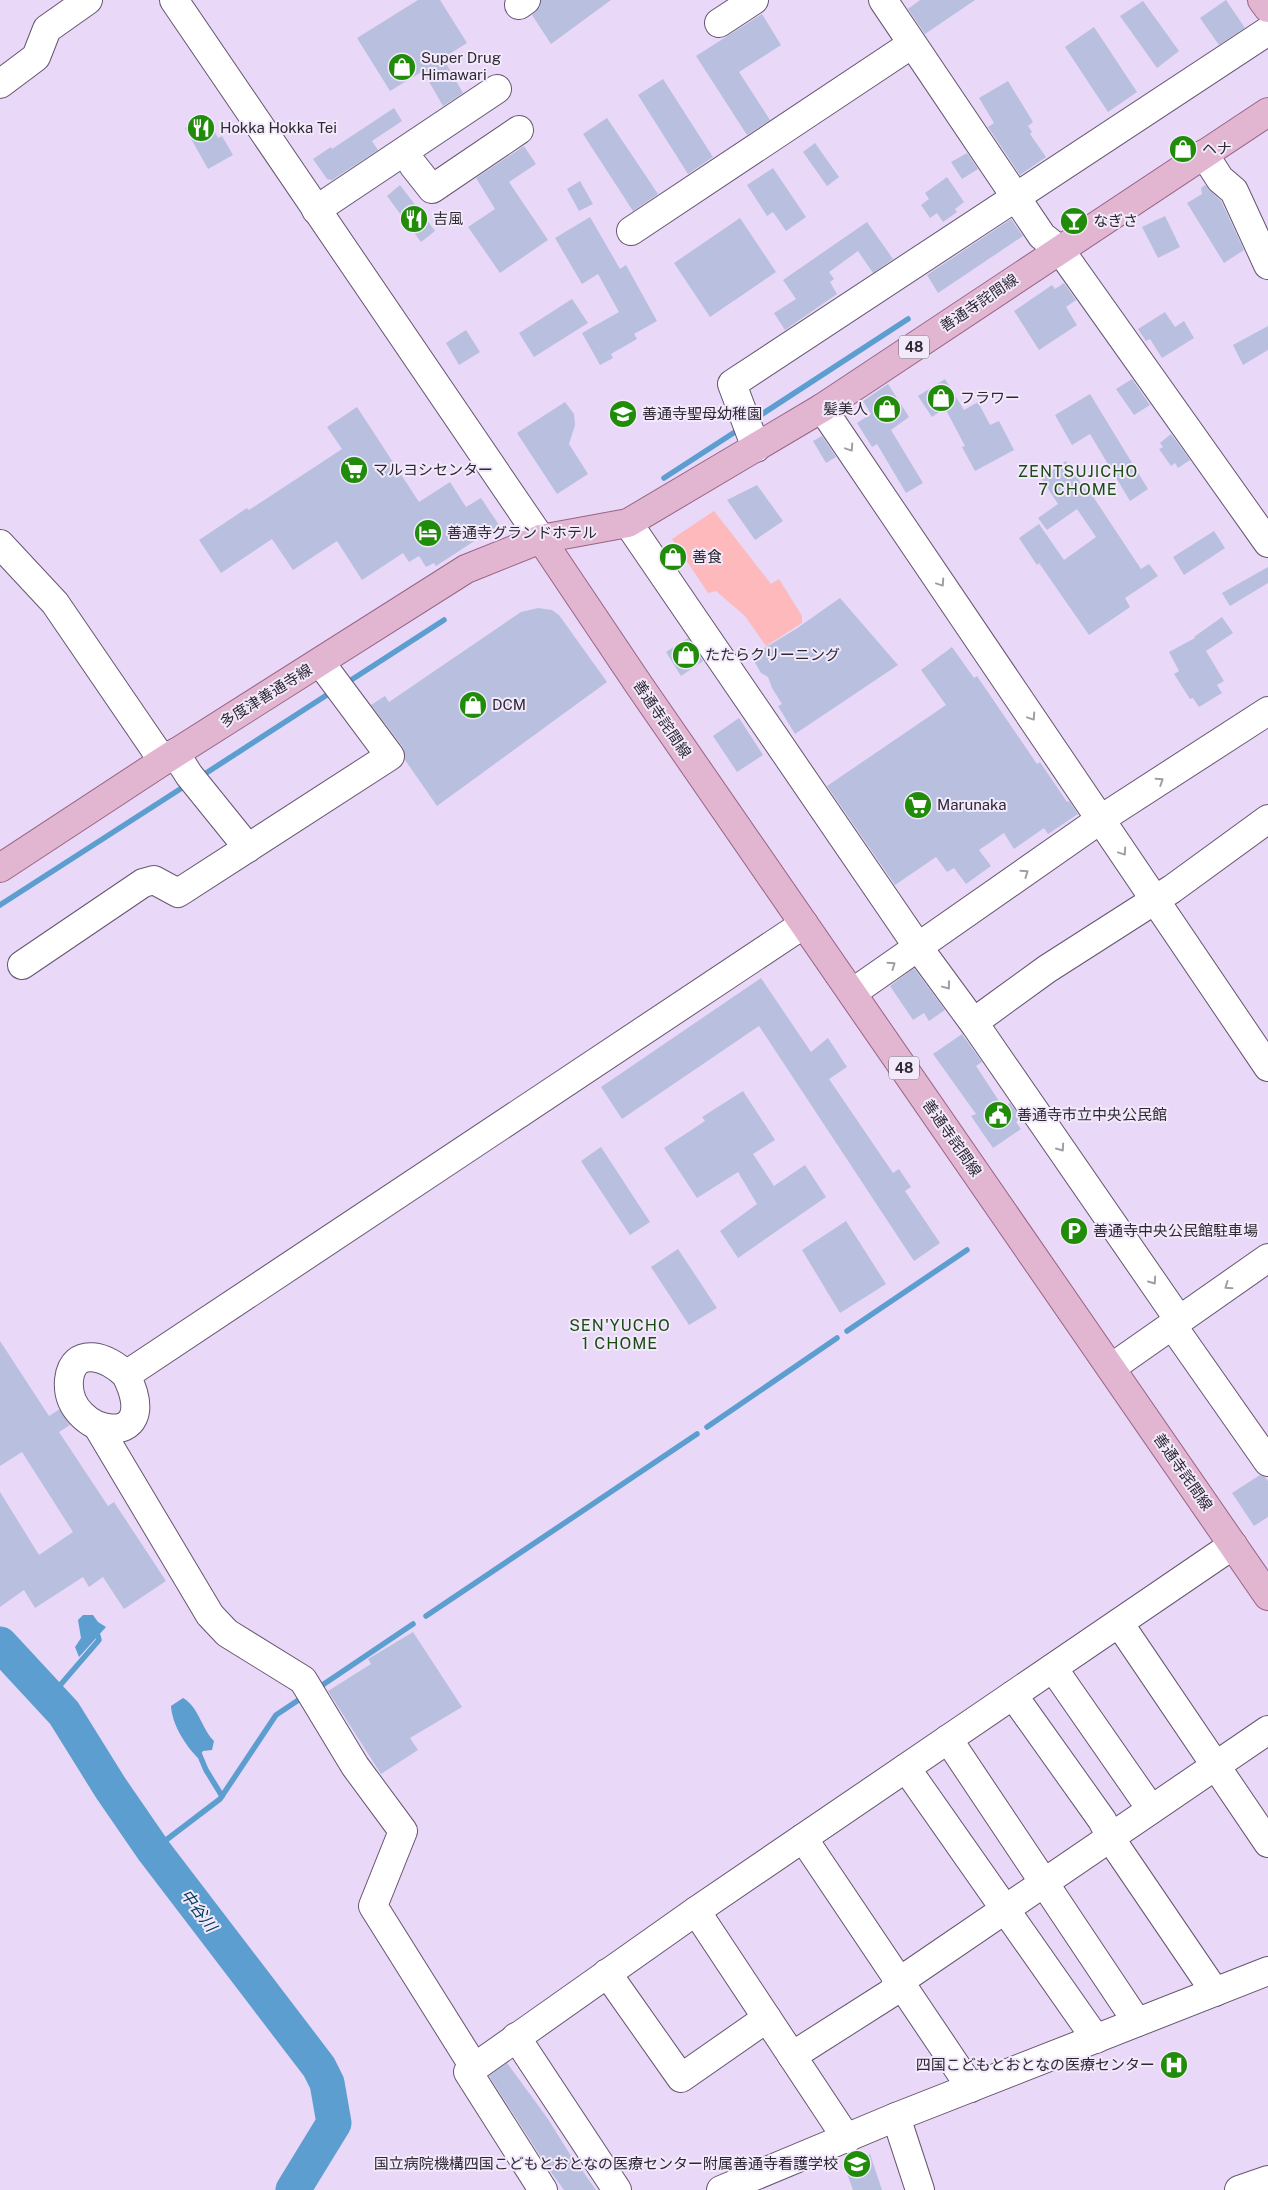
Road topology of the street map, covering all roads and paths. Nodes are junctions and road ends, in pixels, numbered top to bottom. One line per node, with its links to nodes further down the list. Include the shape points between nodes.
1 (88, 0): 10 (street, via 47,29 36,58)
2 (174, 0): 16 (street)
3 (754, 0): 7 (street)
4 (883, 0): 9 (street)
5 (1262, 0): 6 (main road)
6 (1268, 8)
7 (720, 22)
8 (1268, 31): 15 (street)
9 (912, 44): 15 (street); 17 (street)
10 (0, 84)
11 (497, 89): 16 (street)
12 (1268, 112): 14 (main road, 善通寺詫間線 / 48)
13 (519, 130): 16 (street, via 432,189 419,161)
14 (1204, 154): 18 (main road, 善通寺詫間線 / 48); 19 (street, via 1220,179 1234,191)
15 (1015, 196): 18 (street, via 1042,236); 21 (street, via 732,384)
16 (321, 216): 23 (street)
17 (630, 231)
18 (1060, 250): 20 (main road, 善通寺詫間線 / 48); 24 (street)
19 (1268, 265)
20 (822, 408): 21 (main road, 善通寺詫間線 / 48); 29 (street, one-way to 29, via 958,616)
21 (756, 448): 22 (main road, 善通寺詫間線 / 48)
22 (628, 523): 23 (main road, 善通寺詫間線 / 48); 35 (street)
23 (541, 539): 26 (main road, 多度津善通寺線, via 466,569); 34 (main road, 善通寺詫間線 / 48)
24 (1268, 543)
25 (0, 544): 28 (street, via 55,603)
26 (332, 680): 28 (main road, 多度津善通寺線); 31 (street, via 390,756)
27 (1268, 711): 29 (street, one-way to 27)
28 (182, 769): 31 (street); 32 (main road, 多度津善通寺線)
29 (1101, 819): 33 (street, one-way to 33); 35 (street, one-way to 29)
30 (1268, 819): 33 (street)
31 (248, 848): 36 (street, via 178,893 154,880 143,883)
32 (0, 868)
33 (1156, 900): 38 (street, via 1048,969); 39 (street)
34 (804, 924): 37 (main road, 善通寺詫間線 / 48); 43 (street)
35 (918, 947): 37 (street, one-way to 35); 38 (street, one-way to 38)
36 (22, 965)
37 (852, 993): 42 (main road, 善通寺詫間線 / 48)
38 (974, 1022): 41 (street, one-way to 41)
39 (1268, 1066)
40 (1268, 1258): 41 (street, one-way to 41)
41 (1176, 1322): 42 (street); 45 (street)
42 (1111, 1368): 46 (main road, 善通寺詫間線 / 48)
43 (126, 1375): 44 (street, via 137,1402 136,1413 122,1427 111,1430); 44 (street, via 119,1367 96,1357 85,1357 75,1364 70,1373 70,1394 80,1412)
44 (98, 1427): 71 (street, via 210,1615 227,1633 303,1680 355,1766 403,1832 373,1906)
45 (1268, 1462)
46 (1233, 1545): 47 (main road, 善通寺詫間線 / 48); 48 (street)
47 (1268, 1596)
48 (1119, 1623): 49 (street); 53 (street)
49 (1053, 1668): 50 (street); 55 (street)
50 (1013, 1695): 52 (street); 56 (street)
51 (1268, 1730): 53 (street)
52 (948, 1740): 54 (street); 59 (street)
53 (1216, 1765): 55 (street); 58 (street)
54 (906, 1768): 57 (street); 60 (street)
55 (1152, 1809): 56 (street)
56 (1111, 1837): 59 (street); 65 (street)
57 (803, 1838): 61 (street); 64 (street)
58 (1268, 1843)
59 (1044, 1882): 60 (street); 67 (street)
60 (1005, 1909): 64 (street); 69 (street)
61 (696, 1911): 63 (street); 66 (street)
62 (1268, 1971): 65 (street)
63 (607, 1973): 66 (street, via 681,2078); 68 (street)
64 (900, 1981): 70 (street, via 891,1992); 72 (street)
65 (1215, 1992): 67 (street)
66 (767, 2018): 70 (street)
67 (1137, 2022): 69 (street)
68 (516, 2037): 71 (street); 77 (street)
69 (1096, 2039): 72 (street)
70 (792, 2056): 74 (street)
71 (474, 2067): 76 (street, via 468,2072)
72 (971, 2088): 73 (street)
73 (896, 2117): 74 (street); 79 (street)
74 (847, 2139): 78 (street)
75 (1268, 2180): 80 (street)
76 (543, 2190)
77 (617, 2190)
78 (721, 2190)
79 (920, 2190)
80 (1239, 2190)

